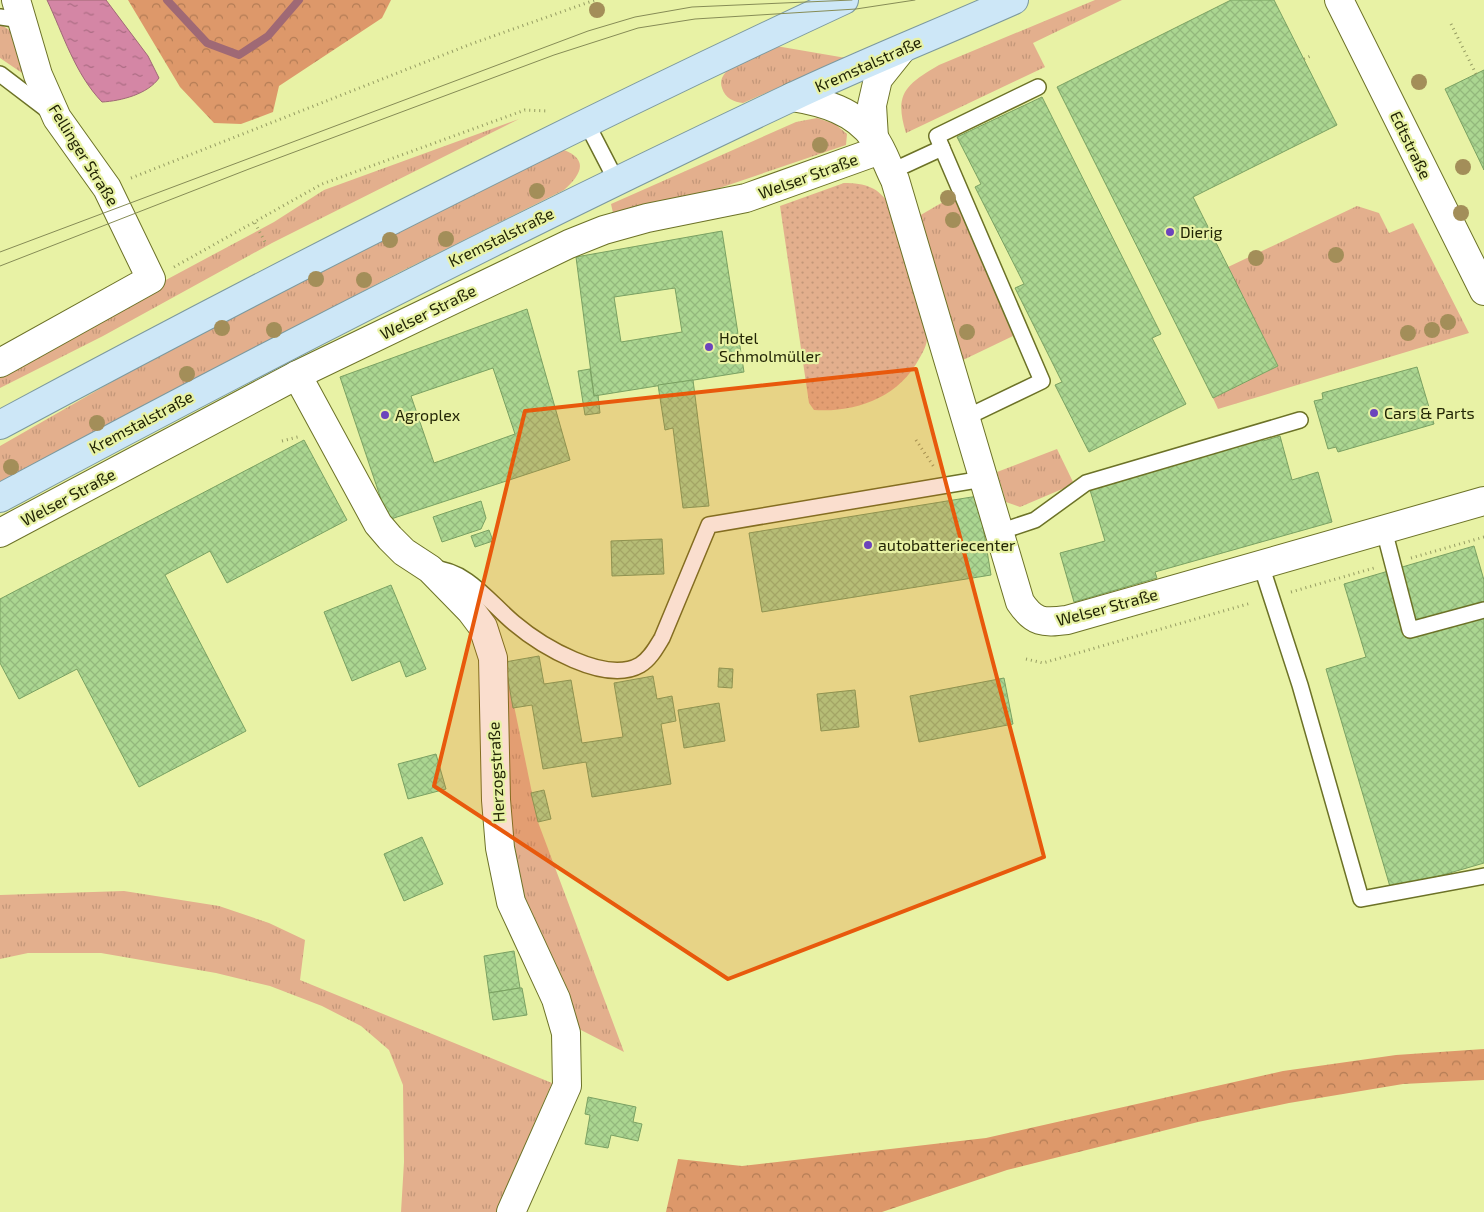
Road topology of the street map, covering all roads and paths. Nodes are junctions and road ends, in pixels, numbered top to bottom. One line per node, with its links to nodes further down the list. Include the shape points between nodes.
1 (595, 0): 20 (path, via 425,62)
2 (844, 0): 16 (main road)
3 (1014, 0): 7 (main road, Kremstalstraße)
4 (1339, 0): 24 (street, Edtstraße)
5 (12, 12): 15 (street, Fellinger Straße)
6 (1451, 24): 11 (path)
7 (902, 49): 13 (main road, Kremstalstraße); 18 (street, Welser Straße, via 878,79 872,105)
8 (1313, 54): 9 (path)
9 (1304, 59)
10 (0, 74): 15 (lane)
11 (1476, 74)
12 (1038, 87): 17 (lane, via 937,136)
13 (792, 97): 18 (street, Welser Straße, via 821,102 849,114); 19 (main road, Kremstalstraße)
14 (551, 111): 21 (path, via 525,110 322,184)
15 (57, 118): 20 (street, Fellinger Straße)
16 (586, 122): 19 (lane); 29 (main road, via 192,322)
17 (942, 148): 18 (lane); 27 (lane, via 1042,381)
18 (881, 153): 26 (street, Welser Straße, via 746,198 604,230); 27 (street, Welser Straße)
19 (617, 182): 35 (main road, Kremstalstraße, via 387,294)
20 (107, 188): 23 (street, Fellinger Straße)
21 (255, 223): 22 (path); 23 (path)
22 (266, 244)
23 (151, 280): 25 (street)
24 (1484, 291)
25 (0, 363)
26 (297, 376): 39 (street, Welser Straße); 41 (street, Herzogstraße, via 378,524 404,552)
27 (965, 418): 33 (street, Welser Straße)
28 (1300, 420): 38 (lane, via 1086,483 1036,520)
29 (0, 425)
30 (304, 436): 32 (path)
31 (916, 440): 34 (path, via 936,470)
32 (282, 441)
33 (983, 479): 34 (lane); 38 (street, Welser Straße)
34 (938, 487): 41 (lane, via 709,525 662,638 651,655 639,665 621,669 587,665 539,642 459,576 446,569)
35 (0, 498)
36 (1484, 501): 37 (street, Welser Straße)
37 (1384, 530): 40 (street, Welser Straße); 42 (lane, via 1410,630)
38 (999, 532): 40 (street, Welser Straße, via 1020,602 1028,614 1037,620 1050,622 1067,620)
39 (0, 533)
40 (1260, 564): 43 (lane, via 1300,685 1362,898)
41 (430, 569): 44 (street, Herzogstraße, via 471,611 490,643 496,800 500,848 510,902 556,1000 566,1033 567,1086)
42 (1484, 610)
43 (1484, 876)
44 (511, 1212)

